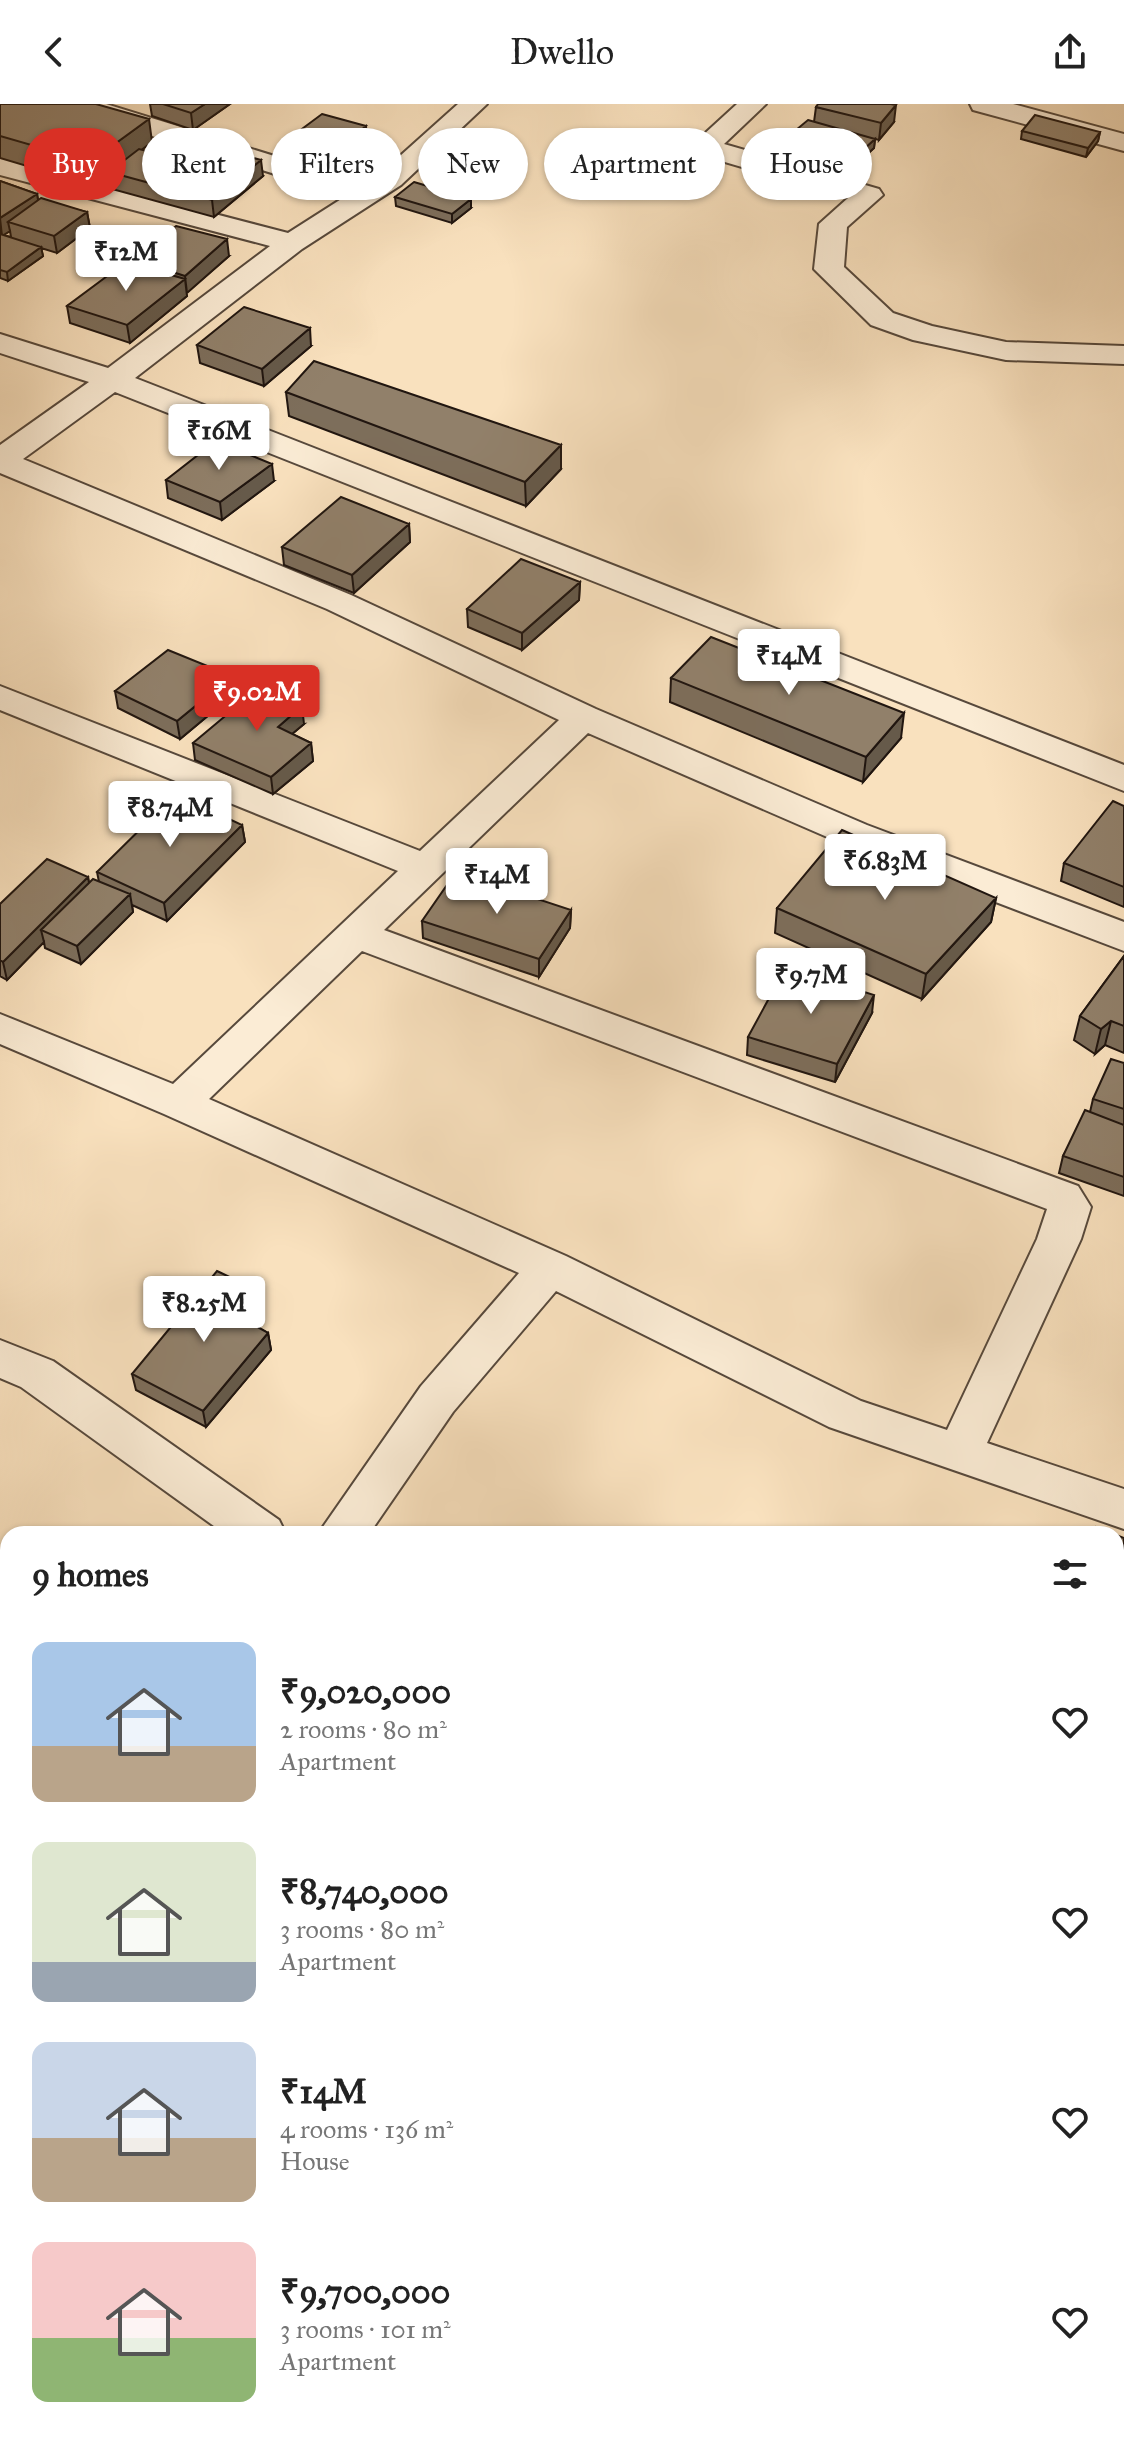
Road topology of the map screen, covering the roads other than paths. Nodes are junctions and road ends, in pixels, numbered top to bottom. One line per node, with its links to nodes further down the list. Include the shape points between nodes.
1 (78, 104): 6 (street)
2 (474, 104): 8 (street)
3 (753, 104): 12 (street, via 704,147 869,195 833,224 829,269 882,319 924,334 1006,351)
4 (983, 104): 5 (street)
5 (1124, 143)
6 (271, 164)
7 (0, 166): 10 (street)
8 (402, 169)
9 (360, 200): 10 (street)
10 (292, 243): 13 (street)
11 (0, 343): 13 (street)
12 (1124, 355)
13 (113, 380): 14 (street); 17 (street)
14 (0, 460): 16 (street, via 339,602)
15 (0, 697): 18 (street)
16 (583, 717): 18 (street); 20 (street, via 854,834)
17 (1124, 779)
18 (423, 867): 19 (street)
19 (355, 934): 22 (street); 25 (street, via 1063,1198 1069,1207 1059,1239)
20 (1124, 937)
21 (0, 1028): 22 (street)
22 (179, 1103): 23 (street)
23 (550, 1268): 25 (street, via 845,1414); 28 (street, via 437,1399)
24 (0, 1358): 27 (street, via 37,1374)
25 (960, 1452): 26 (street)
26 (1124, 1509)
27 (251, 1526)
28 (348, 1526)

